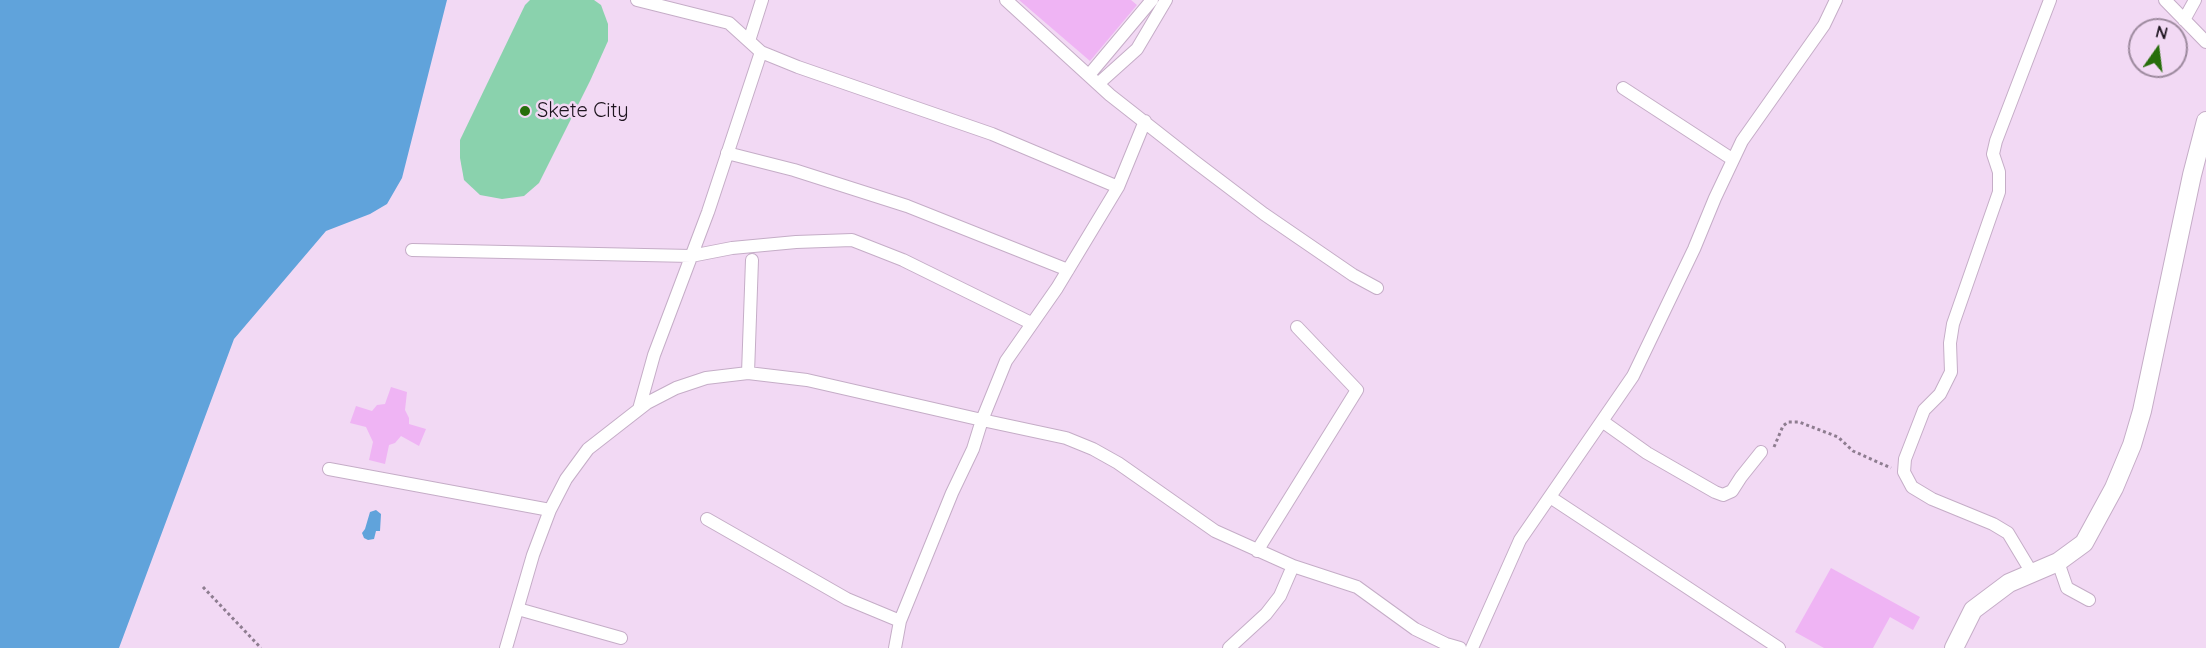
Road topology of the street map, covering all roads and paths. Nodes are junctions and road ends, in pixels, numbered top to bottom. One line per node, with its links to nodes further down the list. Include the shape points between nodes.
1 (638, 0): 13 (street, via 729,23)
2 (762, 0): 13 (street)
3 (1166, 0): 17 (street, via 1137,49)
4 (1836, 0): 22 (street, via 1824,25)
5 (2050, 0): 37 (street, via 1996,141 1993,154 2000,192 1953,324 1951,372 1940,394 1924,410 1908,446)
6 (2164, 0): 10 (street)
7 (2195, 0): 11 (street)
8 (1011, 2): 16 (street)
9 (1146, 2): 16 (street)
10 (2182, 18)
11 (2185, 18)
12 (2188, 24): 14 (street)
13 (749, 41): 15 (street)
14 (2206, 42)
15 (761, 52): 21 (street); 23 (street, via 992,134)
16 (1089, 75): 17 (street)
17 (1098, 84): 19 (street)
18 (1623, 88): 22 (street)
19 (1145, 121): 23 (street); 28 (street, via 1264,214)
20 (2206, 121): 42 (street, via 2151,378 2132,445 2084,543)
21 (727, 153): 25 (street); 27 (street, via 907,206)
22 (1732, 159): 34 (street, via 1633,376)
23 (1118, 187): 27 (street)
24 (412, 250): 25 (street)
25 (691, 256): 29 (street, via 732,248 852,240 903,260); 32 (street, via 654,355)
26 (752, 260): 31 (street)
27 (1068, 270): 29 (street)
28 (1377, 288)
29 (1031, 323): 33 (street, via 1006,361)
30 (1297, 327): 41 (street, via 1357,390)
31 (748, 373): 32 (street, via 706,378 676,388); 33 (street, via 807,380)
32 (639, 410): 39 (street, via 588,449)
33 (982, 420): 41 (street, via 1066,438 1093,449 1215,531); 48 (street)
34 (1602, 421): 35 (street, via 1647,453 1723,495 1732,491); 38 (street)
35 (1761, 452): 37 (path, via 1774,447 1788,422 1799,422 1838,437 1853,451 1875,462)
36 (329, 470): 39 (street)
37 (1904, 472): 44 (street, via 1912,486 1932,499 2008,533)
38 (1550, 497): 55 (street, via 1520,540); 56 (street)
39 (550, 510): 47 (street)
40 (707, 519): 48 (street, via 847,599)
41 (1257, 551): 43 (street)
42 (2058, 562): 44 (street); 46 (street, via 2067,588)
43 (1293, 567): 53 (street, via 1280,596 1266,614); 54 (street, via 1357,587 1416,629)
44 (2032, 573): 57 (street, via 2009,583 1973,610)
45 (203, 586): 50 (path)
46 (2089, 600)
47 (518, 609): 49 (street); 51 (street)
48 (900, 621): 52 (street)
49 (621, 638)
50 (261, 648)
51 (506, 648)
52 (895, 648)
53 (1229, 648)
54 (1460, 648)
55 (1472, 648)
56 (1779, 648)
57 (1954, 648)

